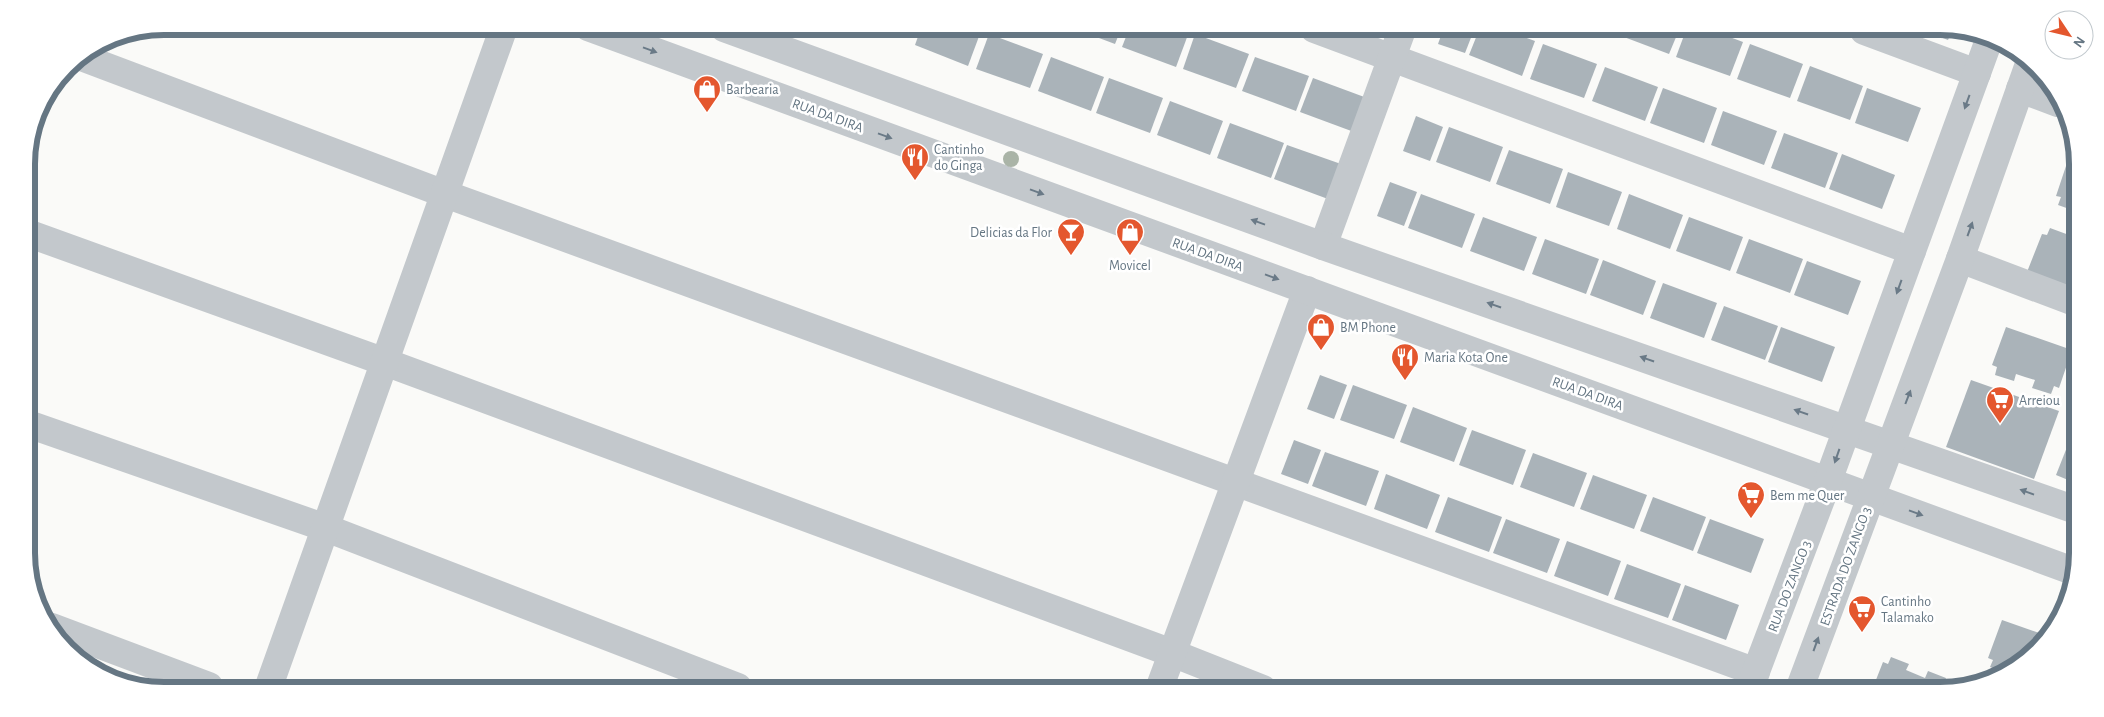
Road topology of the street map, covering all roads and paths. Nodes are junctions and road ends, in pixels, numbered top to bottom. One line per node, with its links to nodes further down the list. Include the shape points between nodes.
1 (501, 35): 13 (street)
2 (610, 35): 18 (street, RUA DA DIRA, one-way to 18)
3 (743, 35): 15 (street, one-way to 3)
4 (1330, 35): 8 (street)
5 (1400, 35): 8 (street)
6 (1875, 35): 10 (street)
7 (1987, 44): 10 (street, RUA DO ZANGO 3)
8 (1392, 58): 15 (street); 16 (street)
9 (89, 60): 13 (street)
10 (1977, 73): 16 (street, RUA DO ZANGO 3, one-way to 16)
11 (2025, 77): 12 (street); 17 (street, ESTRADA DO ZANGO 3, one-way to 11)
12 (2049, 96)
13 (446, 194): 20 (street); 25 (street)
14 (35, 236): 20 (street)
15 (1323, 246): 22 (street, one-way to 15)
16 (1912, 251): 22 (street, RUA DO ZANGO 3, one-way to 22)
17 (1960, 259): 19 (street); 23 (street, ESTRADA DO ZANGO 3, one-way to 17)
18 (1307, 290): 24 (street, RUA DA DIRA); 25 (street)
19 (2069, 300)
20 (385, 362): 28 (street); 31 (street)
21 (35, 426): 28 (street)
22 (1847, 428): 23 (street); 24 (street, RUA DO ZANGO 3, one-way to 24)
23 (1890, 443): 26 (street, ESTRADA DO ZANGO 3); 27 (street, one-way to 23)
24 (1828, 481): 26 (street, RUA DA DIRA); 32 (street, RUA DO ZANGO 3)
25 (1236, 483): 31 (street); 32 (street)
26 (1870, 496): 29 (street, RUA DA DIRA, one-way to 29); 38 (street, ESTRADA DO ZANGO 3, one-way to 26)
27 (2069, 508)
28 (326, 528): 34 (street); 35 (street)
29 (2068, 568)
30 (62, 631): 33 (street)
31 (1172, 653): 36 (street); 37 (street)
32 (1752, 681)
33 (198, 682)
34 (270, 682)
35 (723, 682)
36 (1161, 682)
37 (1245, 682)
38 (1804, 682)

